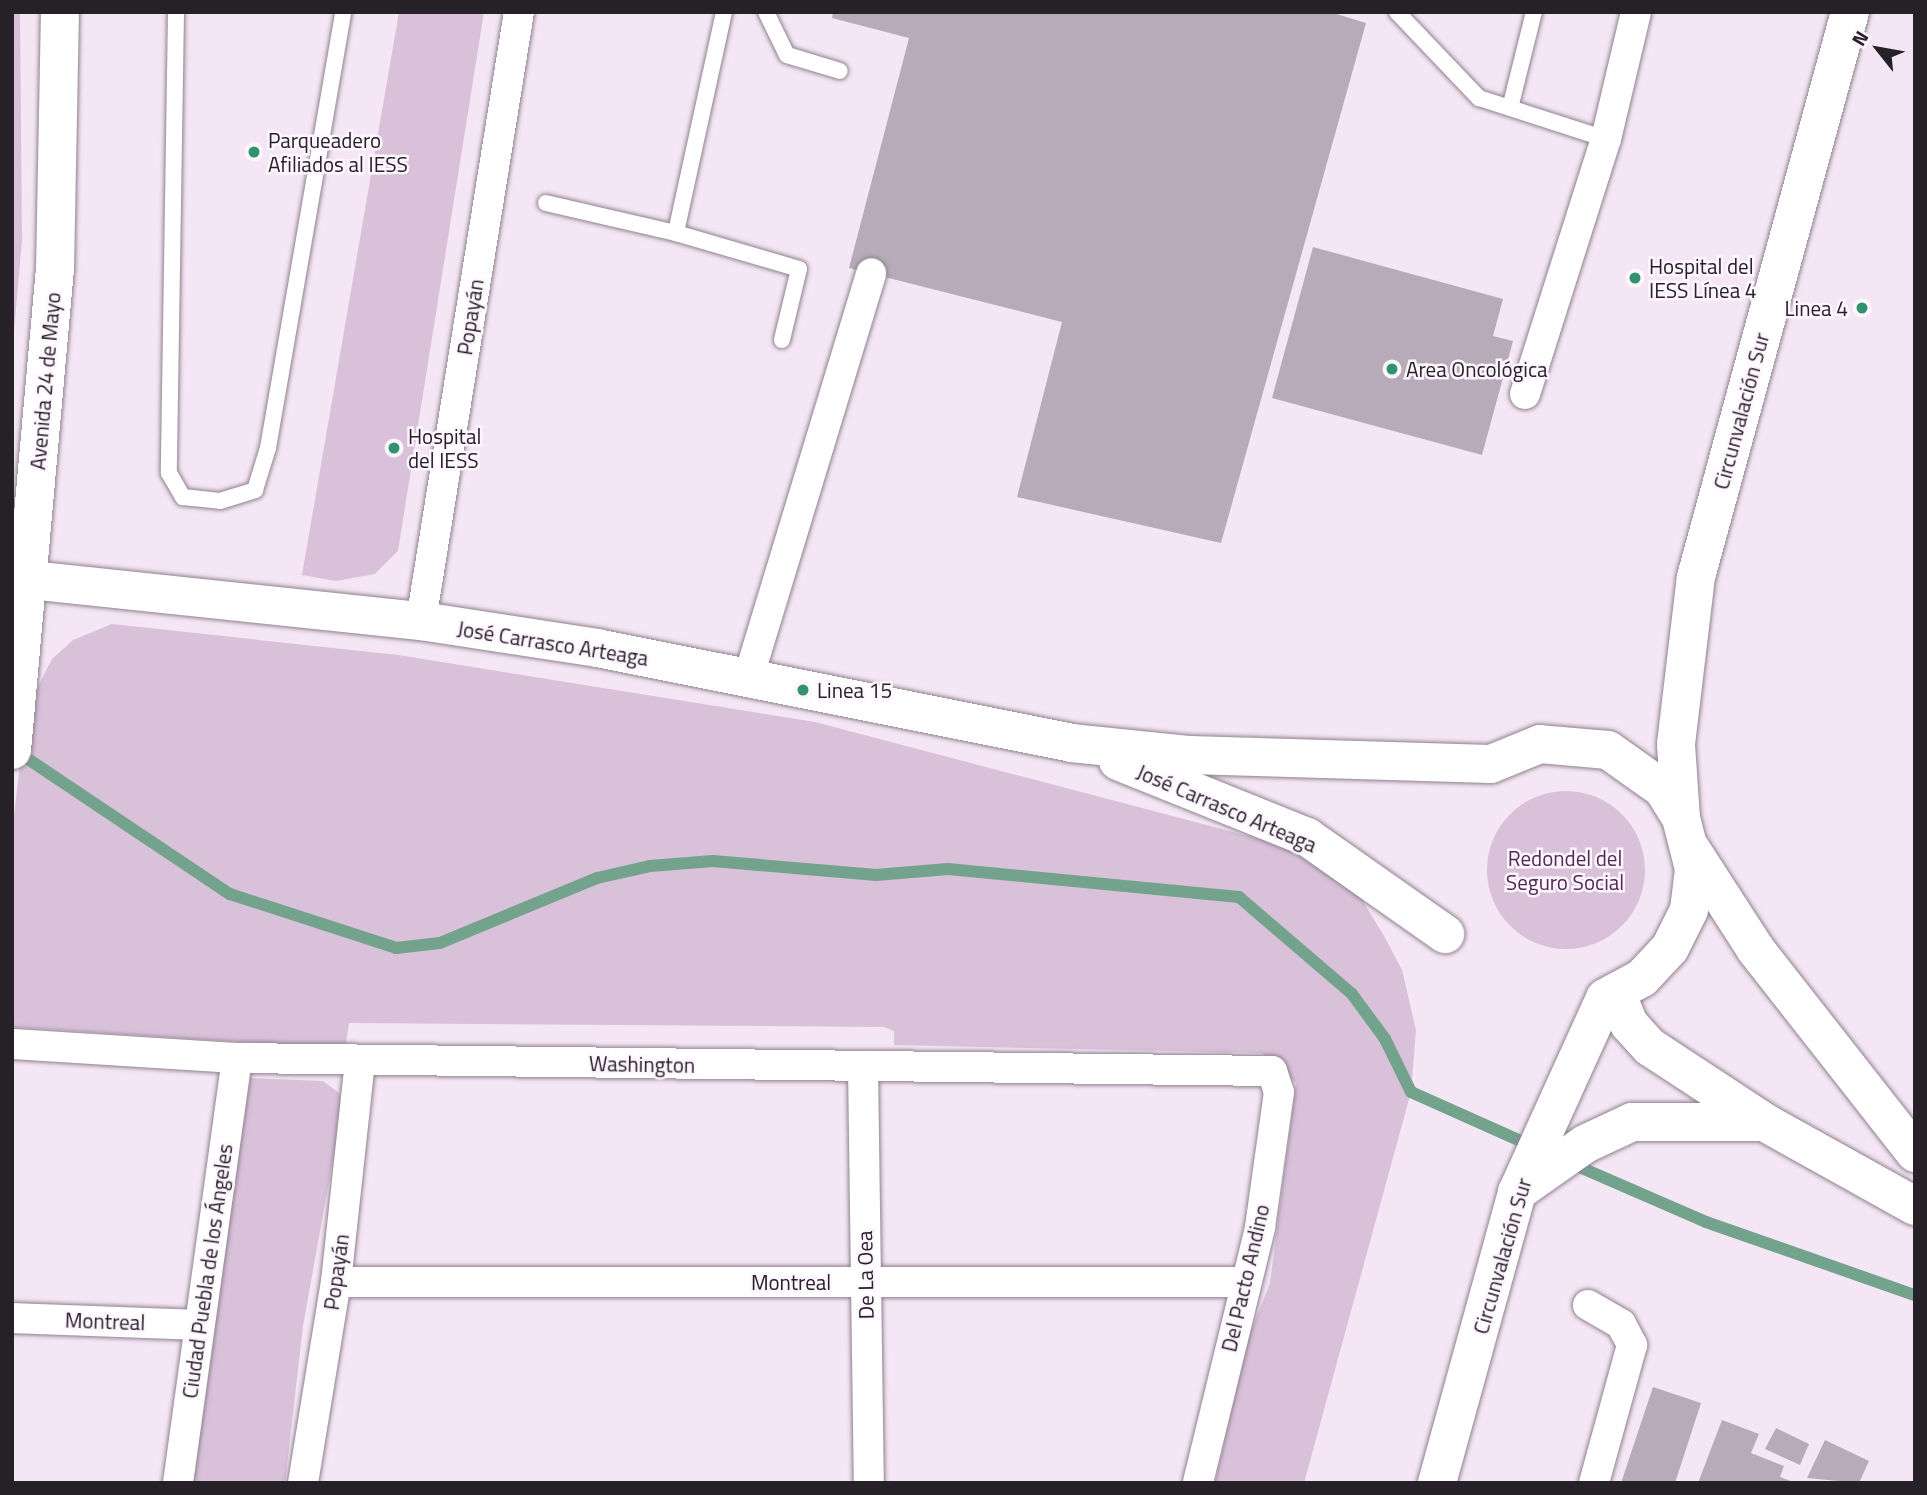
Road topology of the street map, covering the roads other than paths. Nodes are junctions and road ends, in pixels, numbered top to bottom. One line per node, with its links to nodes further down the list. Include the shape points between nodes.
1 (60, 12): 19 (main road, Avenida 24 de Mayo, via 55,270)
2 (176, 12): 3 (lane, via 169,474 183,497 220,501 256,490 268,448)
3 (343, 12)
4 (519, 12): 20 (street, Popayán)
5 (724, 12): 15 (lane)
6 (766, 12): 11 (lane, via 787,55)
7 (1396, 12): 12 (lane, via 1479,98)
8 (1534, 12): 12 (lane)
9 (1636, 12): 13 (street)
10 (1850, 12): 24 (main road, Circunvalación Sur, via 1696,577 1676,744)
11 (840, 71)
12 (1510, 108): 13 (lane)
13 (1606, 139): 18 (street)
14 (546, 203): 15 (lane)
15 (676, 233): 17 (lane, via 799,269)
16 (871, 273): 21 (street)
17 (782, 340)
18 (1525, 394)
19 (30, 580): 20 (main road, José Carrasco Arteaga); 23 (main road, Avenida 24 de Mayo)
20 (421, 621): 21 (main road, José Carrasco Arteaga)
21 (748, 679): 22 (main road, José Carrasco Arteaga)
22 (1071, 743): 24 (main road, José Carrasco Arteaga, via 1204,756 1491,764 1540,744 1608,750 1655,781); 25 (main road, José Carrasco Arteaga, via 1307,837)
23 (12, 750)
24 (1686, 833): 26 (main road, via 1689,910 1670,948 1642,978); 33 (main road, via 1756,950)
25 (1445, 934)
26 (1611, 995): 32 (main road, via 1650,1047); 34 (main road, Circunvalación Sur)
27 (12, 1044): 28 (street, Washington)
28 (237, 1058): 29 (street, Washington); 41 (street, Ciudad Puebla de los Ángeles)
29 (360, 1060): 30 (street, Washington); 36 (street, Popayán)
30 (863, 1066): 31 (street, Washington); 37 (street, De La Oea)
31 (1272, 1071): 38 (street, Del Pacto Andino, via 1279,1092)
32 (1764, 1122): 34 (main road, via 1632,1122 1585,1144); 35 (main road)
33 (1915, 1153)
34 (1517, 1192): 46 (main road, Circunvalación Sur)
35 (1915, 1206)
36 (336, 1282): 37 (street, Montreal); 43 (street, Popayán)
37 (864, 1282): 38 (street, Montreal); 44 (street, De La Oea)
38 (1245, 1282): 45 (street, Del Pacto Andino)
39 (1587, 1305): 47 (street, via 1621,1324 1632,1360)
40 (12, 1318): 41 (street, Montreal)
41 (199, 1325): 42 (street, Ciudad Puebla de los Ángeles)
42 (178, 1483)
43 (303, 1483)
44 (869, 1483)
45 (1198, 1483)
46 (1437, 1483)
47 (1594, 1483)

